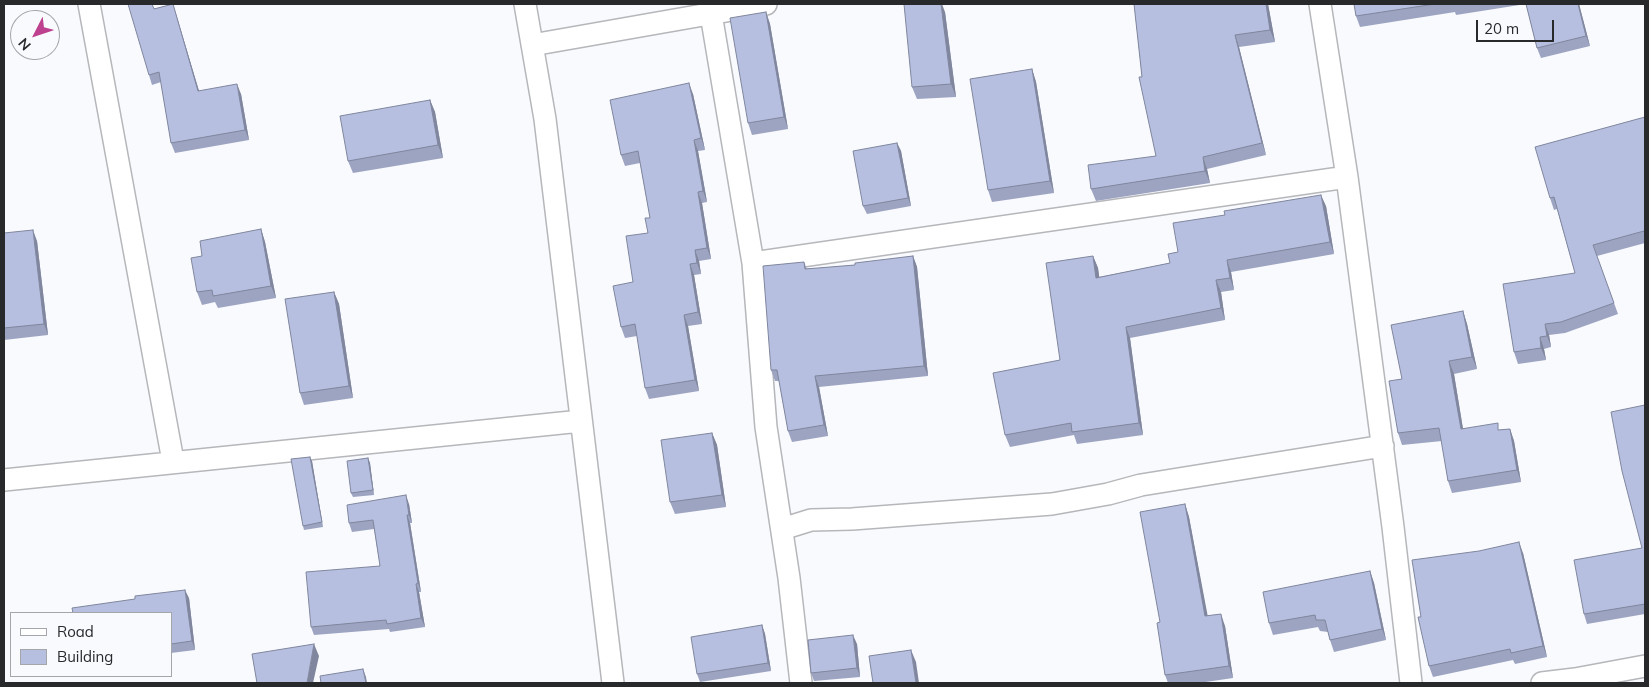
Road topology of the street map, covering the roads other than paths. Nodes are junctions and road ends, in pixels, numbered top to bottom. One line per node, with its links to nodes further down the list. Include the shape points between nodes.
1 (89, 4): 11 (street)
2 (524, 4): 6 (street)
3 (766, 4): 5 (street)
4 (1320, 4): 7 (street)
5 (711, 14): 6 (street); 8 (street)
6 (532, 45): 9 (street, via 545,119)
7 (1347, 177): 8 (street); 10 (street)
8 (753, 263): 13 (street, via 766,427)
9 (581, 421): 11 (street); 16 (street)
10 (1383, 446): 13 (street, via 1141,485 1052,504 811,520); 18 (street)
11 (173, 461): 12 (street)
12 (4, 480)
13 (782, 529): 17 (street)
14 (1645, 666): 15 (street)
15 (1576, 681): 19 (street)
16 (613, 683)
17 (801, 683)
18 (1411, 683)
19 (1542, 683)

